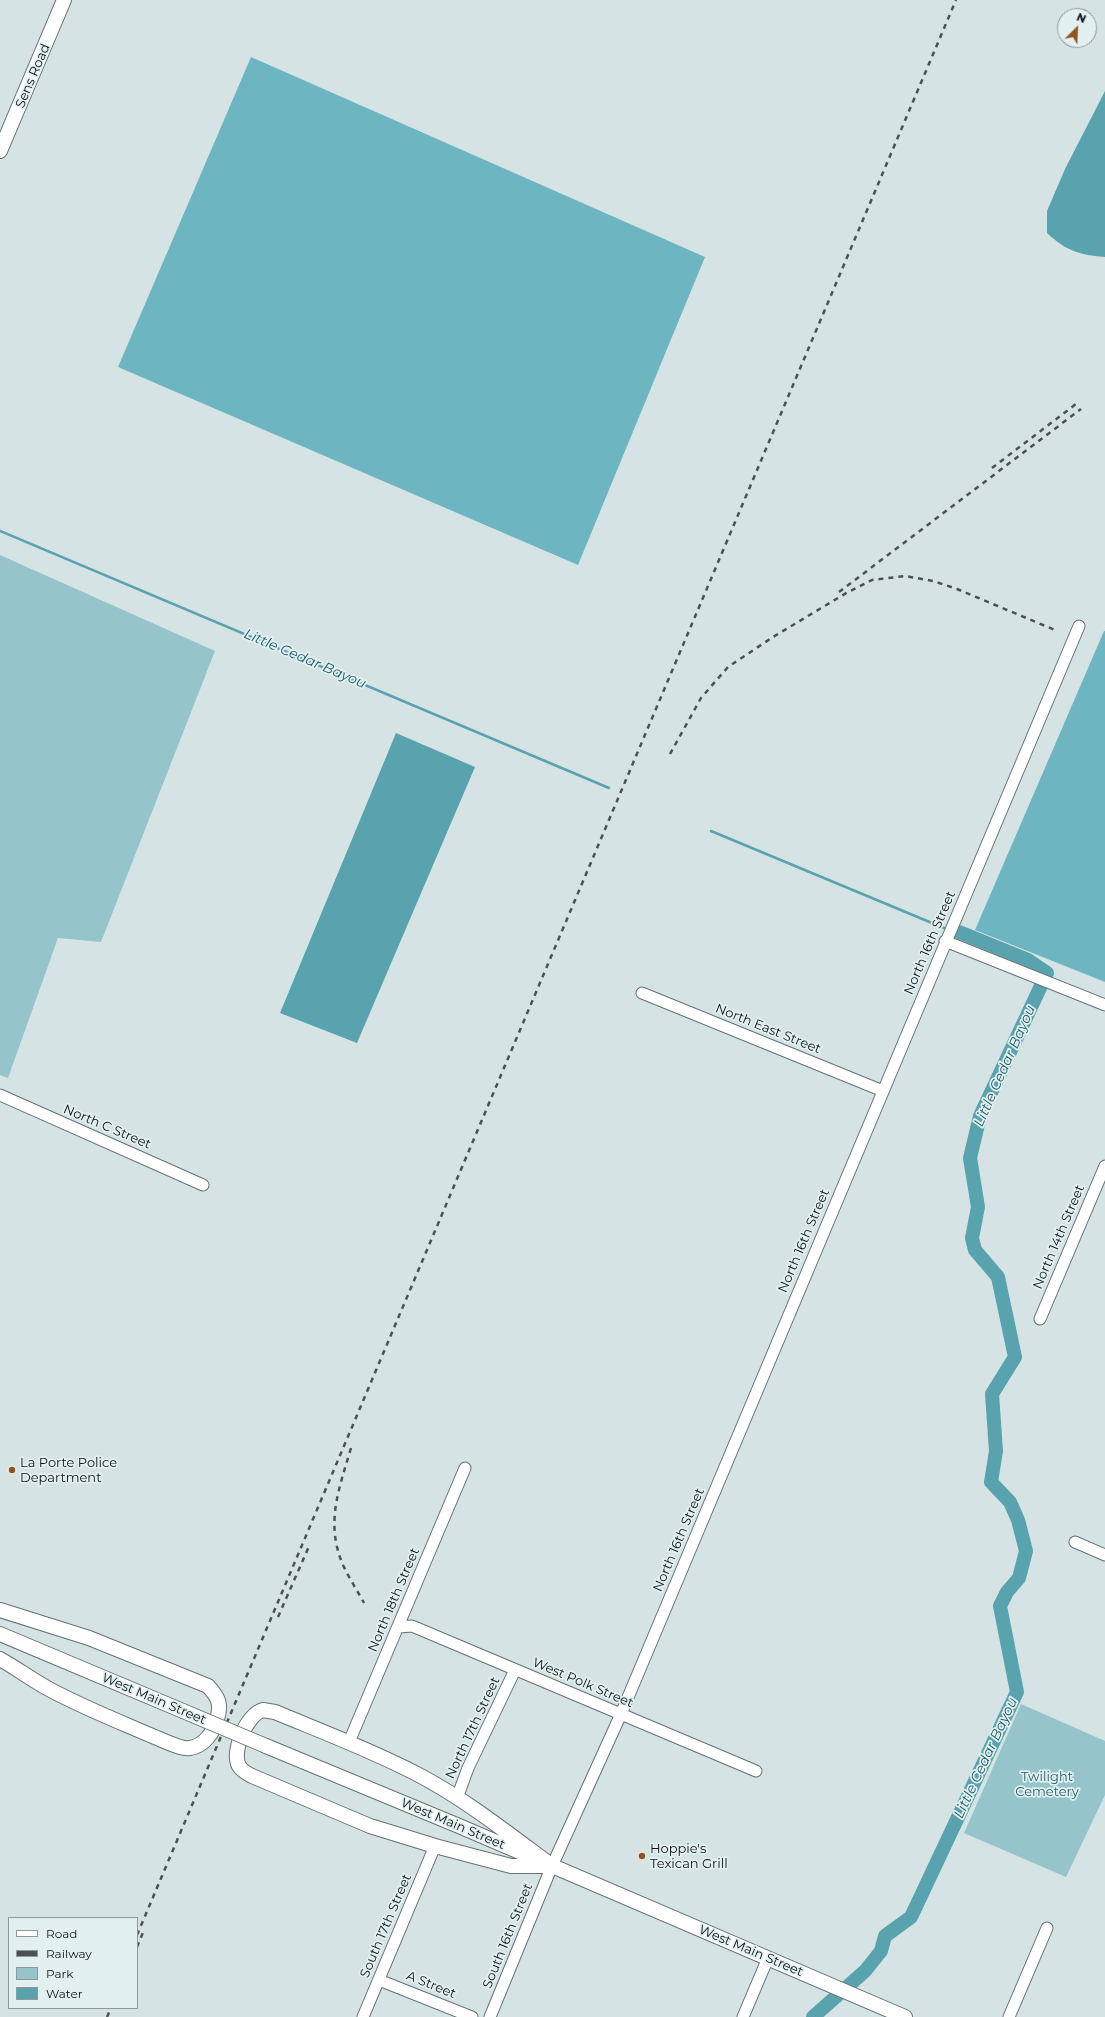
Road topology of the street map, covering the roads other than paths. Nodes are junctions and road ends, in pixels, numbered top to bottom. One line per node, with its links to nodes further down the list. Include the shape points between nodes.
1 (64, 0): 2 (main road, Sens Road)
2 (0, 151)
3 (1079, 626): 4 (street, North 16th Street)
4 (945, 942): 6 (street); 7 (street, North 16th Street)
5 (642, 993): 7 (street, North East Street)
6 (1105, 1006)
7 (882, 1091): 21 (street, North 16th Street)
8 (0, 1095): 10 (street, North C Street)
9 (1105, 1166): 11 (street, North 14th Street)
10 (203, 1185)
11 (1101, 1185): 12 (street, North 14th Street)
12 (1040, 1319)
13 (465, 1468): 17 (street, North 18th Street)
14 (1075, 1542): 15 (street)
15 (1105, 1555)
16 (0, 1610): 19 (main road, via 89,1638 208,1686 218,1696 220,1710 208,1737 198,1746 188,1749 47,1688)
17 (398, 1627): 20 (street, West Polk Street, via 412,1626); 22 (street, North 18th Street)
18 (0, 1634): 26 (main road, West Main Street, bridge)
19 (0, 1660)
20 (515, 1670): 21 (street, West Polk Street); 24 (street, North 17th Street, via 468,1768)
21 (620, 1714): 23 (street, West Polk Street); 26 (street, North 16th Street)
22 (349, 1742): 24 (main road, via 417,1774); 25 (main road, via 275,1712 263,1710 248,1721 236,1756 240,1768 252,1776 371,1826)
23 (756, 1772)
24 (457, 1798): 26 (main road, via 504,1829)
25 (435, 1846): 26 (main road, via 511,1866); 29 (street, South 17th Street)
26 (552, 1866): 28 (main road, West Main Street); 32 (street, South 16th Street)
27 (1047, 1928): 35 (street)
28 (768, 1958): 33 (street); 34 (main road, West Main Street)
29 (379, 1980): 30 (street, South 17th Street); 31 (street, A Street)
30 (363, 2017)
31 (472, 2017)
32 (490, 2017)
33 (743, 2017)
34 (905, 2017)
35 (1008, 2017)

